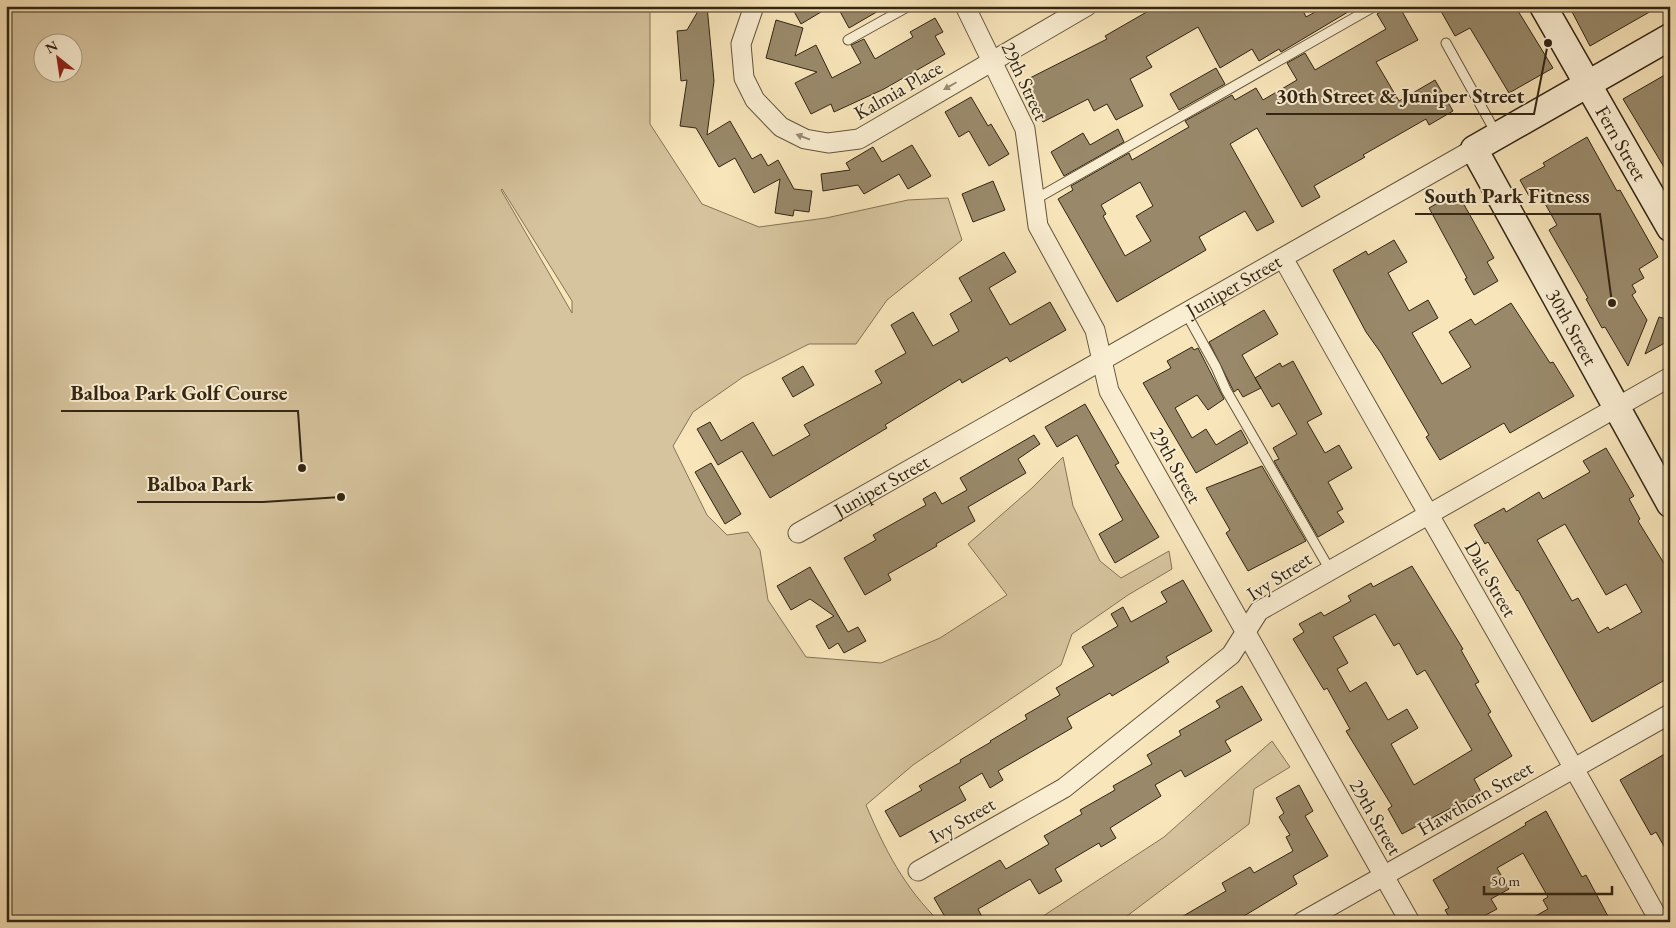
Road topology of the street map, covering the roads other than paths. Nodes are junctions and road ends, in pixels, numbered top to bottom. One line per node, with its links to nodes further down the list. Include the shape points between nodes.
1 (754, 6): 10 (street, Kalmia Place, one-way to 1, via 859,139 828,143 805,139 781,127 755,100 744,78 742,44)
2 (909, 6): 8 (lane)
3 (965, 6): 10 (street, 29th Street)
4 (1087, 6): 10 (street, Kalmia Place)
5 (1375, 6): 14 (lane)
6 (1543, 6): 11 (street)
7 (1670, 37): 11 (street, Juniper Street)
8 (848, 40)
9 (1446, 42): 12 (lane)
10 (992, 62): 14 (street, 29th Street, via 1025,129)
11 (1588, 85): 12 (street, Juniper Street); 15 (street, Fern Street)
12 (1498, 136): 13 (street, Juniper Street)
13 (1474, 149): 16 (street, Juniper Street); 20 (street, 30th Street)
14 (1034, 200): 18 (street, 29th Street, via 1038,226 1095,330)
15 (1668, 219)
16 (1283, 258): 17 (street, Juniper Street); 22 (street, Dale Street)
17 (1186, 313): 18 (street, Juniper Street); 24 (lane, via 1226,390)
18 (1102, 360): 23 (street, Juniper Street); 25 (street, 29th Street, via 1109,391)
19 (1670, 377): 20 (street, Ivy Street)
20 (1616, 408): 21 (street, 30th Street); 22 (street, Ivy Street)
21 (1670, 504)
22 (1427, 515): 24 (street, Ivy Street); 27 (street, Dale Street)
23 (798, 534)
24 (1330, 570): 25 (street, Ivy Street, via 1258,611)
25 (1244, 631): 28 (street, Ivy Street, via 1231,655 1064,788); 29 (street, 29th Street)
26 (1670, 714): 27 (street, Hawthorn Street)
27 (1574, 768): 29 (street, Hawthorn Street); 32 (street, Dale Street)
28 (918, 871)
29 (1384, 876): 30 (street, Hawthorn Street); 31 (street, 29th Street)
30 (1302, 922)
31 (1410, 922)
32 (1660, 922)

